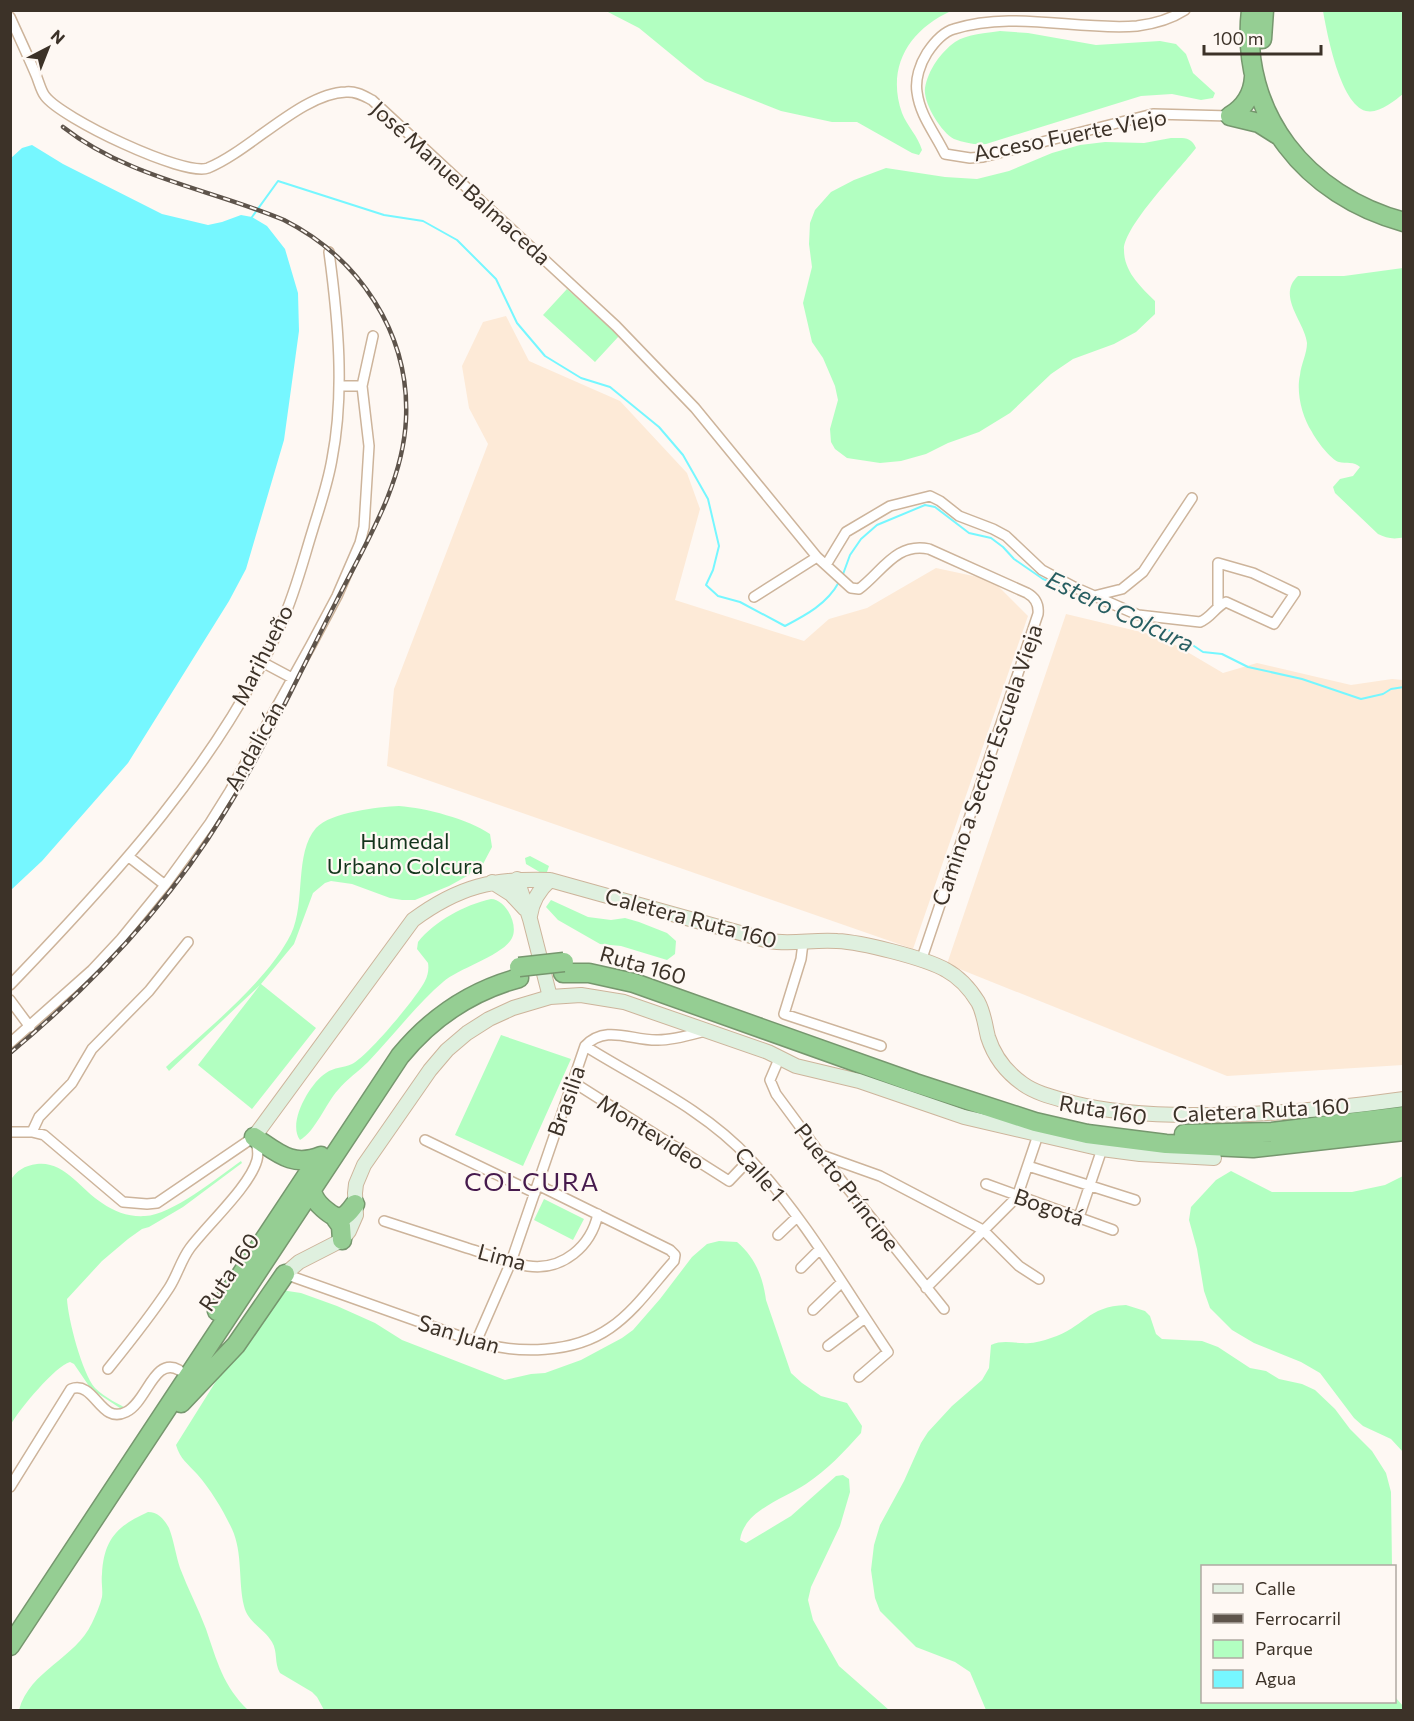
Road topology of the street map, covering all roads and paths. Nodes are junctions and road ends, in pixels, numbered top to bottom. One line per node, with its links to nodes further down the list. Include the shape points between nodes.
1 (1185, 10): 6 (street, Acceso Fuerte Viejo, via 1138,26 1027,21 952,29 933,44 918,75 916,91 926,122 945,154 970,158 1153,114)
2 (1251, 10): 5 (highway)
3 (1264, 10): 8 (highway, via 1265,74 1279,115 1294,140 1313,163 1348,190 1374,203)
4 (10, 17): 15 (street, José Manuel Balmaceda, via 45,97 89,128 172,164 206,169 317,99 346,92 372,100 616,326 695,408)
5 (1253, 72): 6 (highway, via 1249,97); 7 (highway)
6 (1230, 116): 7 (highway, via 1259,123)
7 (1280, 137): 9 (highway, via 1307,170 1329,188 1367,209)
8 (1404, 211)
9 (1404, 222)
10 (329, 252): 12 (street, Marihueño)
11 (373, 336): 13 (street, Andalicán)
12 (339, 386): 13 (street); 21 (street, Marihueño, via 325,488 301,570)
13 (362, 386): 22 (street, Andalicán, via 369,446 364,527 337,596)
14 (1192, 498): 18 (street, via 1143,572 1122,589)
15 (817, 557): 16 (street, José Manuel Balmaceda); 19 (street)
16 (826, 565): 17 (street, José Manuel Balmaceda); 18 (street, via 846,532 890,506 930,496 959,516 1006,536 1042,570)
17 (851, 588): 31 (street, Camino a Sector Escuela Vieja, via 860,589 902,551 923,548 1028,593 1038,606)
18 (1094, 596): 20 (street, via 1138,615 1200,622 1208,619)
19 (754, 597)
20 (1218, 605): 20 (street, via 1226,602 1274,624 1295,593 1253,573 1218,563)
21 (262, 662): 22 (street); 23 (street, Marihueño, via 219,738)
22 (292, 678): 27 (street, Andalicán, via 230,791)
23 (129, 857): 27 (street); 34 (street, Marihueño)
24 (517, 879): 25 (street, Caletera Ruta 160); 26 (street, Caletera Ruta 160); 28 (street)
25 (550, 880): 28 (street, via 535,898); 30 (street, Caletera Ruta 160, via 758,939)
26 (492, 882): 28 (street, via 511,894); 50 (street, Caletera Ruta 160, via 450,896 413,920)
27 (165, 885): 37 (street, Andalicán, via 92,970)
28 (530, 918): 35 (street)
29 (189, 942): 48 (street, via 92,1049 72,1083 39,1117)
30 (803, 942): 31 (street, Caletera Ruta 160, via 846,942); 41 (street, via 784,1014)
31 (921, 960): 44 (street, Caletera Ruta 160, via 947,970 969,989 982,1012 996,1055 1015,1078 1065,1101 1136,1114 1207,1115 1305,1111)
32 (567, 969): 33 (highway, Ruta 160); 45 (highway, Ruta 160, via 596,963 631,970 943,1084 1074,1121 1152,1132 1212,1134 1272,1132); 52 (highway, Ruta 160, via 634,983 857,1063 1044,1124 1176,1145 1252,1148)
33 (519, 972): 55 (highway, Ruta 160, via 490,975 463,988 415,1023); 63 (highway, Ruta 160, via 464,1000 418,1035)
34 (10, 985)
35 (550, 997): 38 (street, Caletera Ruta 160, via 580,994 610,998); 66 (street, Caletera Ruta 160, via 489,1019 447,1050 364,1165 356,1184)
36 (10, 1000): 37 (street)
37 (30, 1027): 39 (street, Andalicán)
38 (707, 1030): 40 (street, Brasilia, via 660,1040 607,1034 593,1038); 42 (street, Caletera Ruta 160)
39 (10, 1043)
40 (585, 1046): 43 (street, Brasilia); 58 (street, Calle 1, via 685,1104)
41 (881, 1046)
42 (779, 1059): 49 (street, Caletera Ruta 160, via 860,1081 964,1117); 54 (street, Puerto Príncipe, via 771,1085)
43 (573, 1082): 58 (street, Montevideo, via 729,1181); 62 (street, Brasilia)
44 (1404, 1099)
45 (1404, 1116)
46 (1404, 1131): 52 (highway, Ruta 160)
47 (10, 1132): 48 (street)
48 (32, 1132): 50 (street, via 51,1140 123,1202 147,1204 157,1203)
49 (1038, 1135): 53 (street, Caletera Ruta 160); 59 (street)
50 (254, 1137): 56 (highway); 88 (street, via 258,1157 246,1179 188,1251 170,1287)
51 (425, 1140): 62 (street)
52 (1299, 1144): 57 (highway, via 1250,1156)
53 (1102, 1149): 57 (street, Caletera Ruta 160); 61 (street)
54 (821, 1155): 72 (street, via 880,1176); 82 (street, Puerto Príncipe)
55 (321, 1156): 56 (highway, via 302,1161); 63 (highway, Ruta 160)
56 (287, 1158): 63 (highway)
57 (1214, 1158)
58 (750, 1159): 68 (street, Calle 1)
59 (1028, 1166): 61 (street); 64 (street)
60 (986, 1184): 64 (street, Bogotá)
61 (1090, 1185): 65 (street); 69 (street)
62 (537, 1189): 67 (street); 77 (street, Brasilia)
63 (303, 1193): 70 (highway); 89 (highway, Ruta 160); 91 (highway, Ruta 160)
64 (1017, 1197): 69 (street, Bogotá); 72 (street)
65 (1135, 1200)
66 (355, 1204): 70 (highway); 75 (street, Caletera Ruta 160, via 354,1221)
67 (598, 1214): 77 (street, Lima, via 589,1238 570,1257 546,1266); 86 (street, San Juan, via 675,1255 630,1311 610,1329 570,1344 534,1350 497,1348)
68 (797, 1217): 74 (street); 76 (street, Calle 1)
69 (1079, 1217): 73 (street, Bogotá)
70 (336, 1218): 75 (highway)
71 (384, 1221): 77 (street, Lima)
72 (983, 1230): 80 (street, via 1019,1266); 82 (street)
73 (1113, 1230)
74 (778, 1235)
75 (342, 1240): 79 (street, via 299,1262)
76 (820, 1249): 78 (street); 81 (street, Calle 1)
77 (511, 1262): 86 (street, Brasilia)
78 (801, 1268)
79 (285, 1274): 86 (street, San Juan); 91 (highway, via 236,1345 179,1406)
80 (1039, 1279)
81 (842, 1282): 84 (street); 85 (street, Calle 1)
82 (926, 1288): 83 (street, Puerto Príncipe)
83 (944, 1309)
84 (813, 1310)
85 (865, 1318): 87 (street); 90 (street, Calle 1, via 888,1352)
86 (476, 1342)
87 (828, 1346)
88 (108, 1369)
89 (179, 1370): 92 (street, via 161,1368 131,1409 120,1414 104,1409 85,1388 71,1389); 93 (highway, Ruta 160)
90 (859, 1377)
91 (120, 1480): 94 (highway, Ruta 160)
92 (10, 1487)
93 (10, 1628)
94 (10, 1646)

